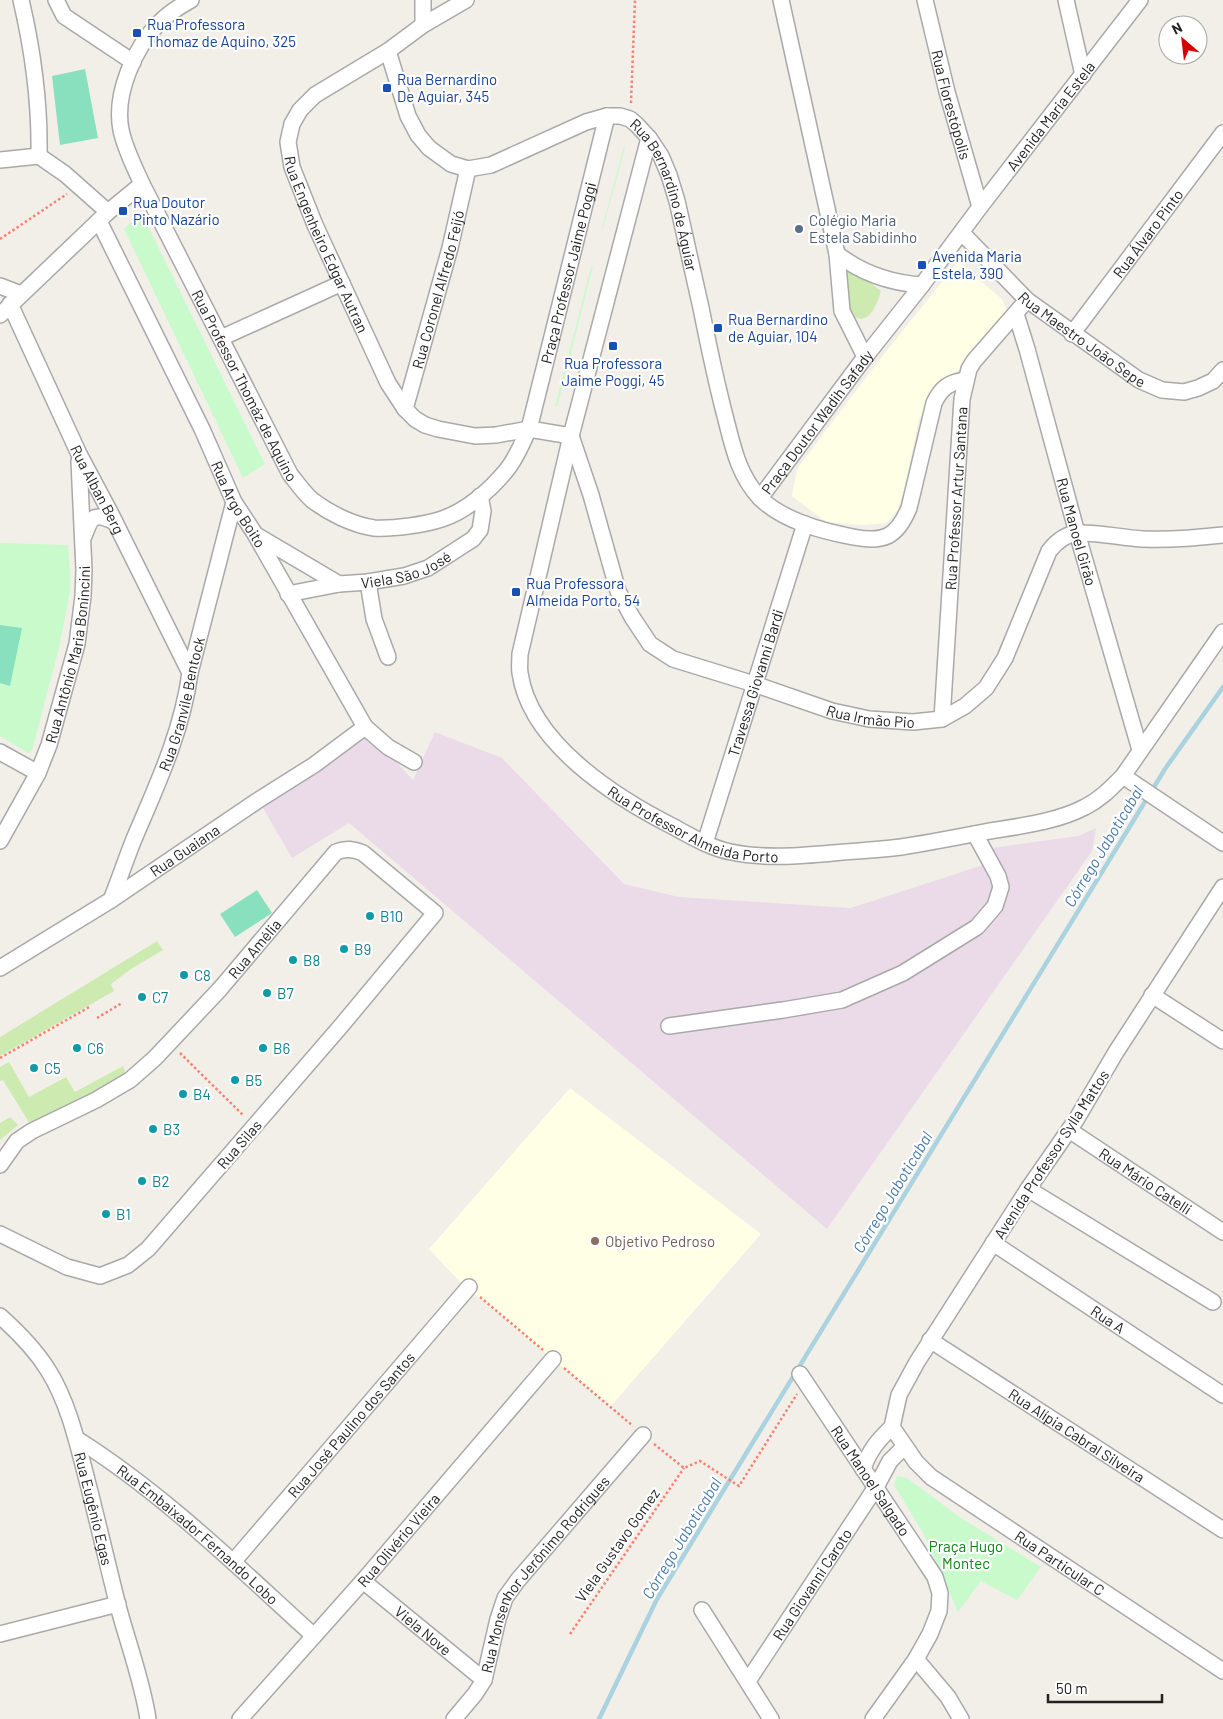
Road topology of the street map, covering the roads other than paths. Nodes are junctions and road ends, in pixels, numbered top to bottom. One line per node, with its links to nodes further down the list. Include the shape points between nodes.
1 (21, 0): 17 (street, via 32,51 40,126)
2 (56, 0): 12 (street, via 64,16)
3 (191, 0): 12 (street, Rua Professor Thomáz de Aquino, via 160,22)
4 (423, 0): 10 (street)
5 (466, 0): 10 (street, Rua Engenheiro Edgar Autran)
6 (781, 0): 24 (street)
7 (925, 0): 21 (street, Rua Florestópolis)
8 (1066, 0): 13 (street)
9 (1140, 0): 13 (street, Avenida Maria Estela)
10 (423, 25): 11 (street, Rua Engenheiro Edgar Autran)
11 (388, 51): 19 (street, Rua Bernardino de Águiar, via 408,116 418,135 439,156); 25 (street, Rua Engenheiro Edgar Autran, via 315,95 300,110 292,124 288,142 292,167)
12 (133, 62): 20 (street, Rua Professor Thomáz de Aquino, via 123,83 119,103 125,147)
13 (1083, 75): 21 (street, Avenida Maria Estela)
14 (607, 116): 16 (street, Rua Bernardino de Águiar, via 630,119); 19 (street, Rua Bernardino de Águiar, via 566,130 492,166); 37 (street, Praça Professor Jaime Poggi)
15 (1223, 133): 31 (street, Rua Álvaro Pinto)
16 (649, 138): 38 (street); 41 (street, Rua Bernardino de Águiar, via 661,156 677,201 737,461)
17 (39, 156): 18 (street); 22 (street, via 79,186)
18 (0, 160)
19 (468, 169): 36 (street, Rua Coronel Alfredo Feijó, via 450,248)
20 (142, 184): 22 (street); 32 (street, Rua Professor Thomáz de Aquino)
21 (980, 207): 23 (street, Avenida Maria Estela)
22 (103, 217): 29 (street); 42 (street, Rua Argo Boito)
23 (962, 233): 26 (street, Praça Doutor Wadih Safady); 28 (street, Rua Maestro João Sepe)
24 (837, 254): 26 (street, via 852,266 882,278); 33 (street, via 842,310)
25 (342, 282): 32 (street); 36 (street, Rua Engenheiro Edgar Autran, via 388,383)
26 (922, 285): 33 (street, Praça Doutor Wadih Safady)
27 (0, 286): 29 (street)
28 (1027, 300): 30 (street, Rua Professor Artur Santana); 31 (street, Rua Maestro João Sepe)
29 (10, 304): 39 (street, Rua Alban Berg)
30 (1016, 314): 35 (street, Rua Professor Artur Santana, via 974,361); 45 (street, Rua Manoel Girão)
31 (1072, 334): 34 (street, Rua Maestro João Sepe, via 1139,380 1162,390 1184,392 1198,388)
32 (221, 338): 40 (street, Rua Professor Thomáz de Aquino, via 290,474 311,499 329,512 374,528 402,526 443,519)
33 (865, 358): 41 (street, Praça Doutor Wadih Safady)
34 (1223, 370)
35 (966, 380): 44 (street, Praça Doutor Wadih Safady, via 949,384 934,404 909,508 897,530 884,537 866,539); 56 (street, Rua Professor Artur Santana, via 961,406)
36 (405, 409): 37 (street, Rua Engenheiro Edgar Autran, via 425,425 475,436)
37 (529, 429): 38 (street); 40 (street, Rua Professor Thomáz de Aquino, via 506,471)
38 (571, 436): 55 (street, Rua Irmão Pio, via 618,591 650,644 673,659); 65 (street, Rua Professor Almeida Porto, via 520,654 520,673 526,696 540,723 560,747 595,779 646,813)
39 (78, 454): 43 (street, Rua Alban Berg); 48 (street, Rua Antônio Maria Bonincini)
40 (480, 496): 49 (street, Viela São José, via 482,519 480,530 473,539 428,568)
41 (760, 498): 44 (street, Praça Doutor Wadih Safady)
42 (234, 502): 46 (street, Rua Argo Boito); 54 (street, Rua Granvile Bentock)
43 (115, 522): 48 (street, via 94,517); 54 (street, Rua Alban Berg)
44 (805, 524): 55 (street, Travessa Giovanni Bardi)
45 (1077, 533): 47 (street, via 1142,539); 56 (street, Rua Irmão Pio, via 1056,542 1049,551 1005,658 986,688 965,706); 58 (street, Rua Manoel Girão)
46 (254, 534): 50 (street); 51 (street, Rua Argo Boito)
47 (1223, 535)
48 (83, 538): 61 (street, Rua Antônio Maria Bonincini, via 83,596 77,644)
49 (368, 582): 50 (street, Viela São José); 53 (street, via 374,619)
50 (339, 584): 51 (street, Viela São José)
51 (288, 594): 57 (street, Rua Argo Boito)
52 (1223, 632): 58 (street, Rua Professor Almeida Porto)
53 (388, 657)
54 (190, 673): 68 (street, Rua Granvile Bentock, via 187,698 162,774)
55 (754, 684): 56 (street, Rua Irmão Pio, via 869,720 913,722); 65 (street, Travessa Giovanni Bardi)
56 (942, 719)
57 (365, 727): 60 (street, Rua Argo Boito); 68 (street, Rua Guaiana, via 314,765)
58 (1140, 750): 62 (street, Rua Professor Almeida Porto)
59 (0, 752): 61 (street)
60 (414, 762)
61 (38, 773): 64 (street, Rua Antônio Maria Bonincini)
62 (1123, 776): 63 (street, Rua Professor Almeida Porto, via 1107,793 1084,807 1058,817); 66 (street)
63 (975, 834): 65 (street, Rua Professor Almeida Porto, via 900,847 808,855 767,856 730,852); 72 (street, via 1001,887 995,906 977,927 903,973 842,1000)
64 (0, 841)
65 (705, 843)
66 (1223, 843)
67 (1223, 887): 71 (street, Avenida Professor Sylla Mattos)
68 (112, 900): 70 (street, Rua Guaiana)
69 (436, 913): 75 (street, Rua Amélia, via 364,853 354,849 336,852 220,990 155,1058 130,1080 32,1131 18,1141); 78 (street, Rua Silas, via 148,1249 128,1265 100,1276 67,1267)
70 (0, 968)
71 (1152, 995): 73 (street); 74 (street, Avenida Professor Sylla Mattos)
72 (669, 1026)
73 (1223, 1041)
74 (1069, 1130): 76 (street, Avenida Professor Sylla Mattos); 77 (street, Rua Mário Catelli)
75 (0, 1164)
76 (1028, 1188): 79 (street, Avenida Professor Sylla Mattos); 81 (street)
77 (1223, 1232)
78 (0, 1234)
79 (993, 1243): 83 (street, Avenida Professor Sylla Mattos); 86 (street, Rua A)
80 (469, 1287): 94 (street, Rua José Paulino dos Santos)
81 (1213, 1302)
82 (0, 1316): 89 (street, Rua Eugênio Egas, via 28,1343 49,1372)
83 (930, 1340): 87 (street, Avenida Professor Sylla Mattos, via 899,1395); 93 (street, Rua Alípia Cabral Silveira)
84 (553, 1359): 95 (street, Rua Olivério Vieira)
85 (802, 1378): 91 (street, Rua Manoel Salgado)
86 (1223, 1395)
87 (892, 1428): 90 (street); 91 (street, via 875,1443)
88 (643, 1435): 102 (street, Rua Monsenhor Jerônimo Rodrigues, via 505,1598)
89 (77, 1439): 94 (street, Rua Embaixador Fernando Lobo, via 134,1478); 96 (street, Rua Eugênio Egas)
90 (904, 1447): 92 (street, via 890,1461); 101 (street, Rua Particular C, via 922,1470)
91 (862, 1468): 92 (street, Rua Manoel Salgado)
92 (876, 1487): 100 (street, Rua Manoel Salgado, via 935,1577 940,1593 939,1611); 103 (street, Rua Giovanni Caroto)
93 (1223, 1530)
94 (234, 1562): 99 (street, Rua Embaixador Fernando Lobo)
95 (363, 1581): 99 (street, Rua Olivério Vieira); 102 (street, Viela Nove)
96 (118, 1604): 98 (street); 104 (street, Rua Eugênio Egas)
97 (702, 1610): 103 (street)
98 (0, 1634)
99 (314, 1636): 105 (street, Rua Olivério Vieira)
100 (916, 1659): 108 (street, Rua Manoel Salgado); 109 (street, via 948,1697)
101 (1223, 1671)
102 (484, 1680): 106 (street, Rua Monsenhor Jerônimo Rodrigues)
103 (748, 1681): 107 (street)
104 (148, 1719)
105 (240, 1719)
106 (454, 1719)
107 (771, 1719)
108 (874, 1719)
109 (961, 1719)

